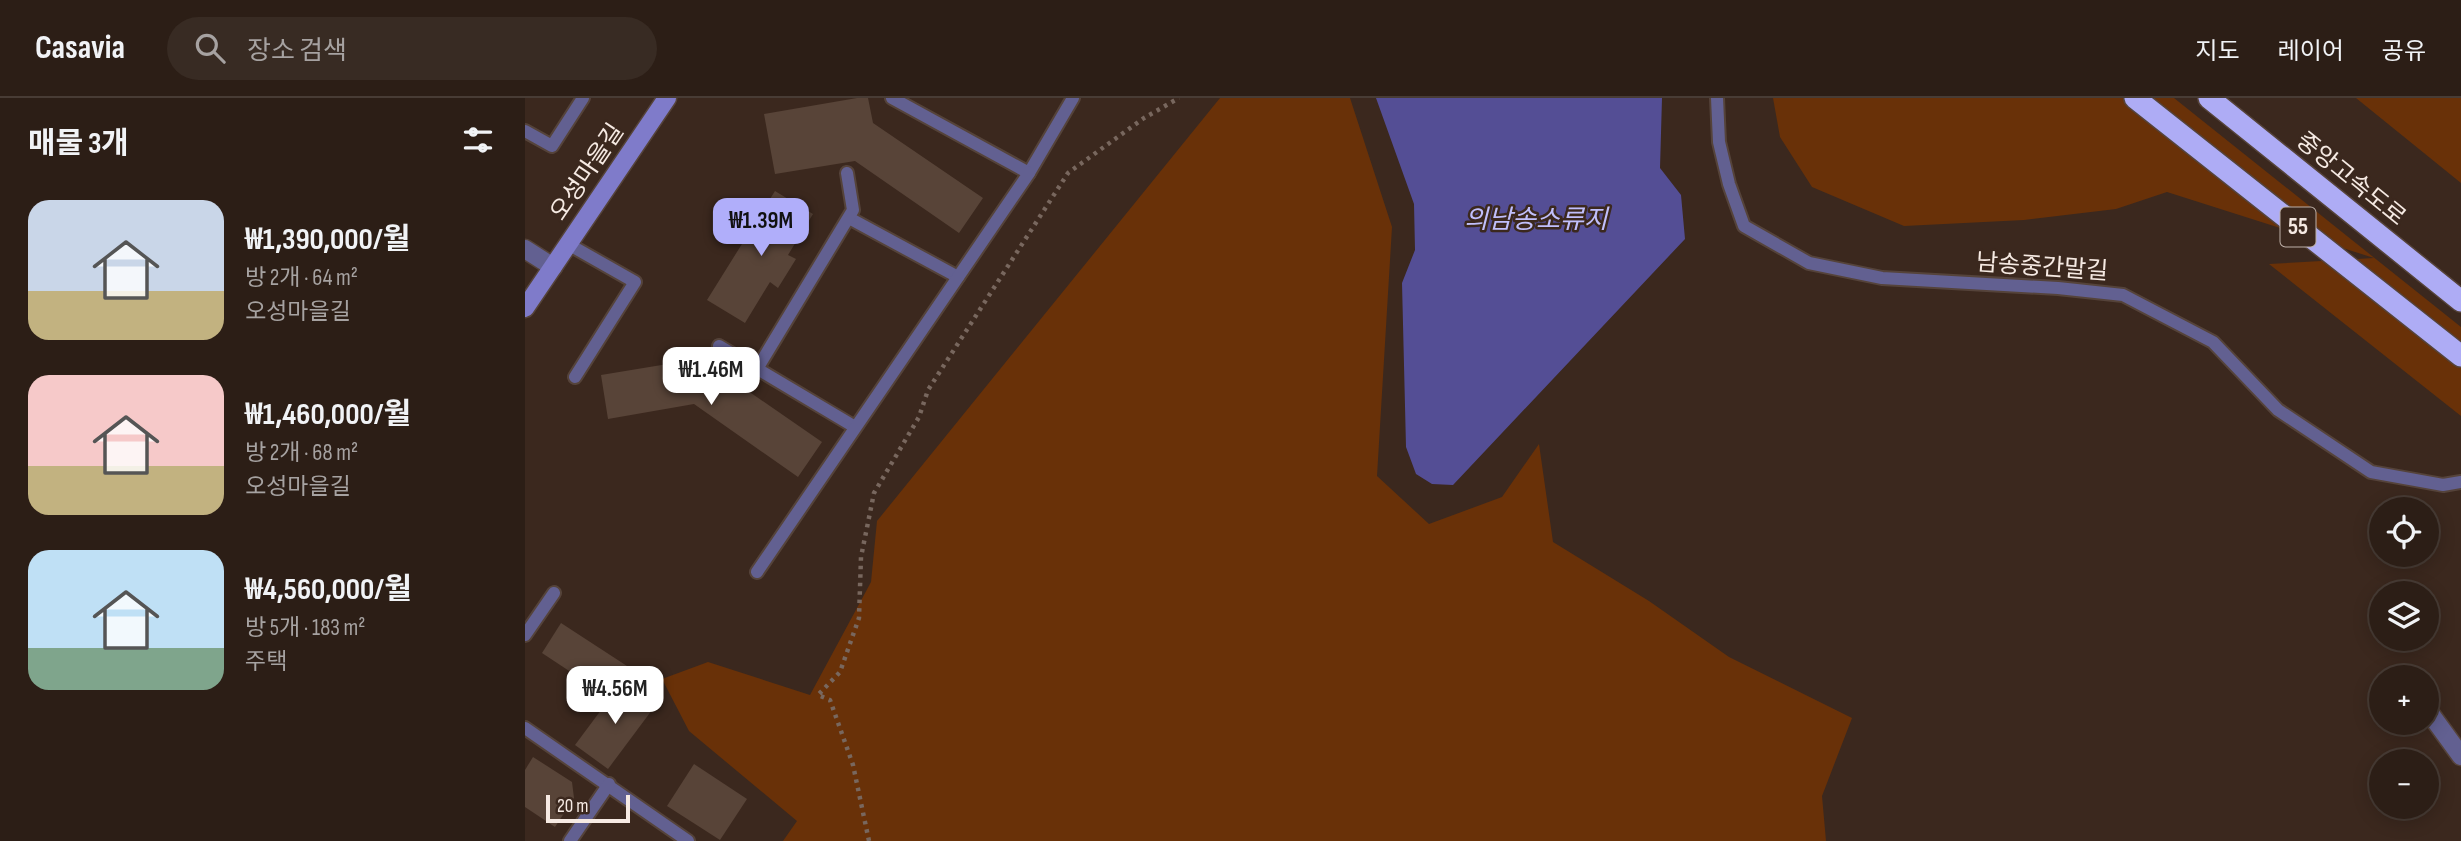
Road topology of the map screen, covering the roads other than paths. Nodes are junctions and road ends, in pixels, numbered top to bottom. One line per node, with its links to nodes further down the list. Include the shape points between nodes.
1 (583, 98): 8 (lane, via 552,146)
2 (667, 98): 12 (street, 오성마을길)
3 (892, 98): 10 (lane)
4 (1073, 98): 10 (lane)
5 (1717, 98): 23 (lane, 남송중간말길, via 1719,142 1744,226 1809,263 1882,278 2123,295 2213,342 2277,410 2371,472 2443,485)
6 (2135, 98): 19 (highway, 55)
7 (2209, 98): 16 (highway, 중앙고속도로 / 55)
8 (525, 131)
9 (847, 173): 11 (lane, via 853,211)
10 (1029, 173): 15 (lane)
11 (849, 218): 15 (lane); 20 (lane)
12 (568, 243): 14 (street, 오성마을길); 21 (lane, via 635,282)
13 (525, 249): 14 (street)
14 (553, 267): 17 (street, 오성마을길)
15 (958, 277): 22 (lane)
16 (2461, 301)
17 (525, 308)
18 (719, 346): 20 (lane)
19 (2461, 356)
20 (757, 369): 22 (lane)
21 (575, 377)
22 (855, 427): 24 (lane)
23 (2461, 482)
24 (757, 572)
25 (554, 593): 26 (lane)
26 (525, 635)
27 (2439, 726): 29 (street)
28 (525, 728): 30 (lane)
29 (2461, 756)
30 (609, 784): 31 (lane); 32 (lane)
31 (570, 841)
32 (688, 841)

